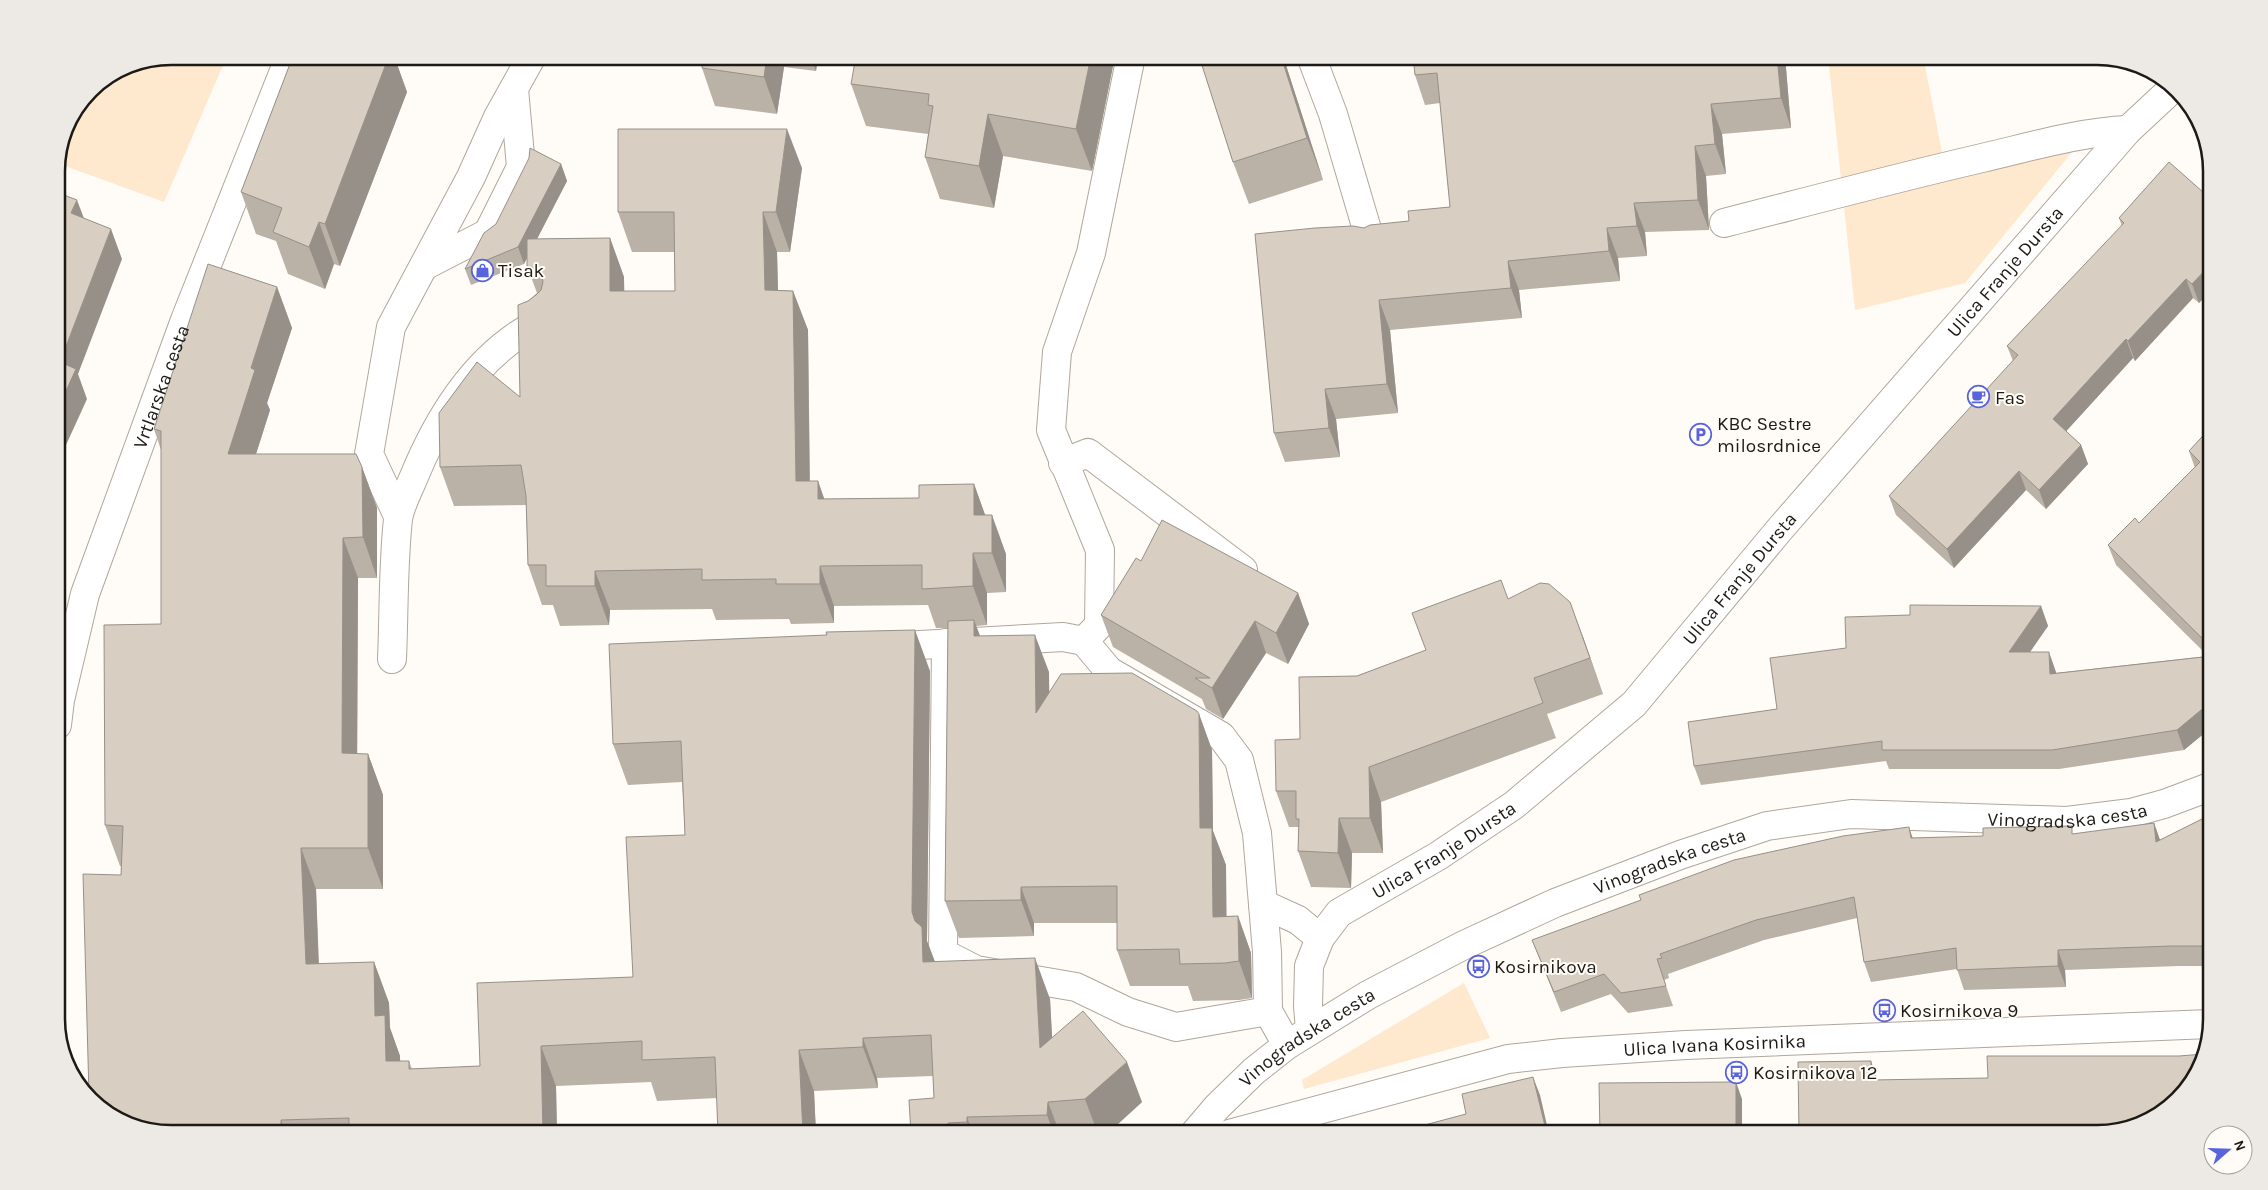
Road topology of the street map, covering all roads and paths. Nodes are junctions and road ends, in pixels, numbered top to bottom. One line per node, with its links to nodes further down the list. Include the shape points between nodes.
1 (286, 65): 19 (street, Vrtlarska cesta, via 184,320 85,594)
2 (527, 65): 5 (street)
3 (1129, 65): 12 (street, via 1091,253 1057,352 1051,430)
4 (1314, 65): 9 (street, via 1333,114)
5 (514, 89): 10 (street); 10 (street, via 521,167 488,233)
6 (2168, 92): 7 (street, Ulica Franje Dursta)
7 (2128, 130): 8 (street, via 2051,142); 22 (street, Ulica Franje Dursta, via 1780,529 1634,704 1514,806 1438,856 1338,913)
8 (1724, 223)
9 (1371, 243)
10 (424, 266): 13 (street, via 391,327 369,454)
11 (542, 321): 13 (street, via 522,331 490,355 456,397 436,428)
12 (1063, 463): 14 (street, via 1088,453); 15 (street, via 1100,550 1099,625)
13 (398, 516): 18 (street)
14 (1246, 572)
15 (1074, 639): 16 (street); 21 (street, via 1109,671 1221,736 1238,760 1257,833)
16 (946, 643): 17 (street); 23 (street, via 943,953 976,970 1076,987 1128,1012 1176,1027)
17 (860, 649)
18 (392, 659)
19 (65, 679)
20 (2203, 789): 25 (street, Vinogradska cesta, via 2131,813 2067,820 1851,814 1768,826 1680,854 1555,903 1368,995)
21 (1263, 904): 22 (street, via 1298,920); 23 (street)
22 (1320, 938): 25 (street, Ulica Franje Dursta, via 1309,966)
23 (1268, 1011): 26 (street)
24 (2203, 1024): 28 (street, Ulica Ivana Kosirnika, via 1695,1044 1562,1053 1508,1059)
25 (1310, 1030): 26 (street, Vinogradska cesta)
26 (1287, 1045): 27 (street, Vinogradska cesta, via 1254,1071)
27 (1202, 1125)
28 (1262, 1125)

